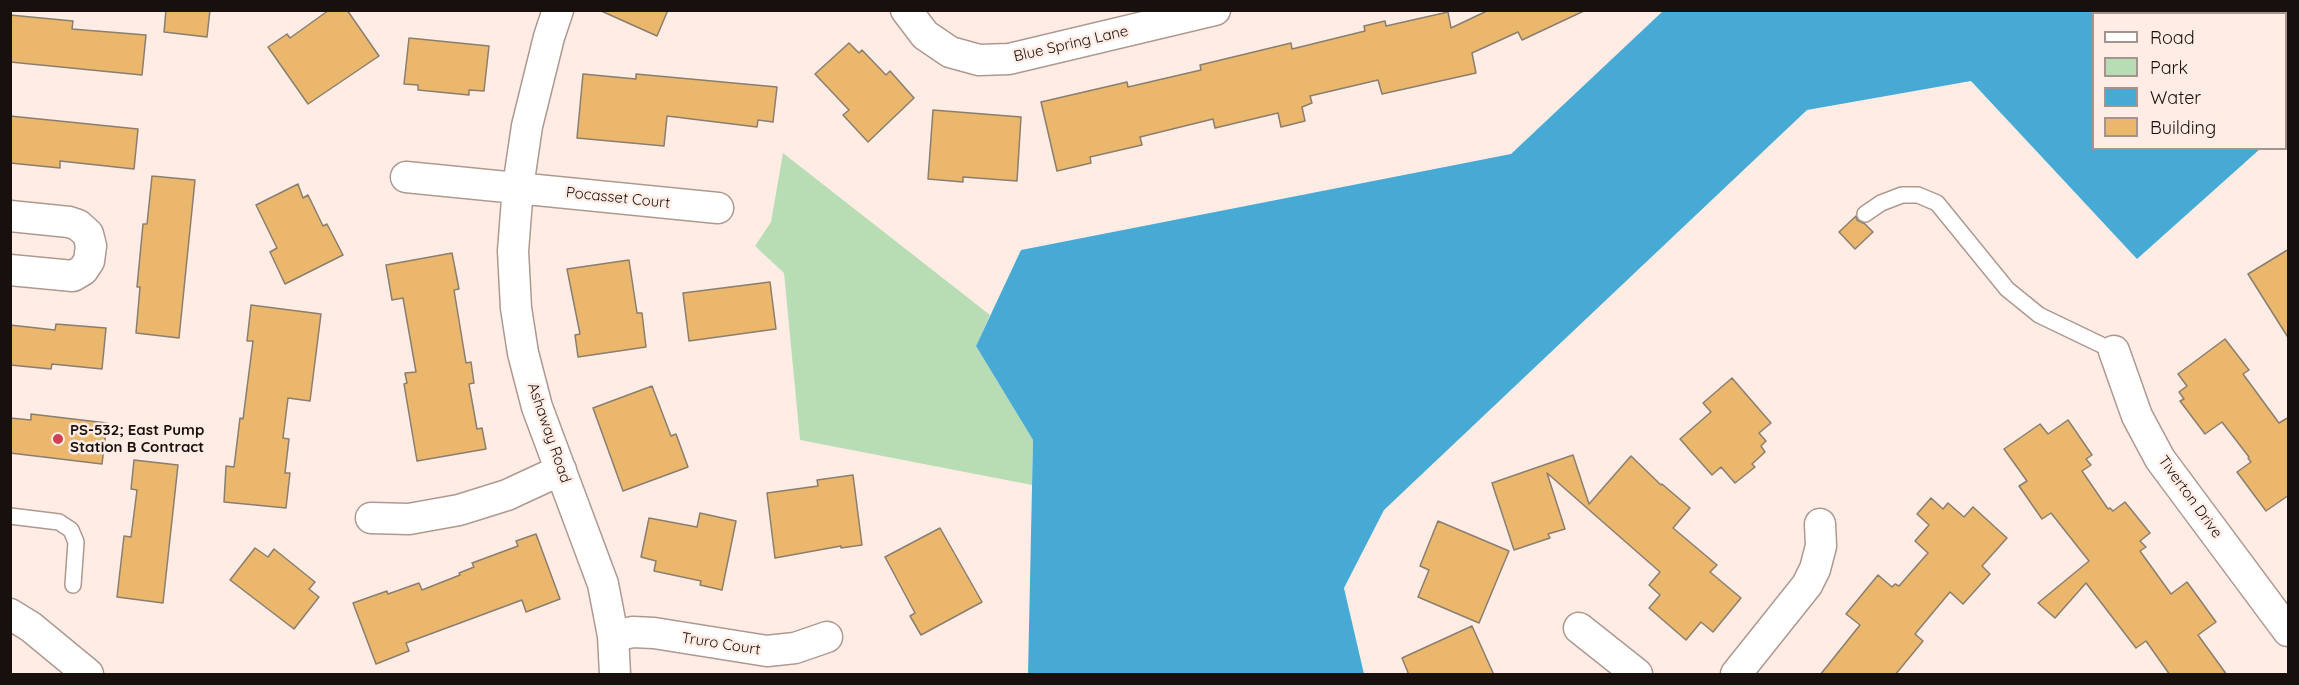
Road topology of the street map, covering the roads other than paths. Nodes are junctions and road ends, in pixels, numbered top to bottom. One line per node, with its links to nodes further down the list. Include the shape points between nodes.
1 (558, 10): 5 (street, Ashaway Road, via 527,126)
2 (906, 10): 3 (street, Blue Spring Lane, via 925,35 950,52 979,60 1009,59)
3 (1215, 10)
4 (406, 177): 5 (street, Pocasset Court)
5 (518, 187): 6 (street, Pocasset Court); 11 (street, Ashaway Road, via 513,251 516,308 537,407)
6 (718, 208)
7 (1864, 214): 10 (lane, via 1902,195 1918,195 1937,203 2007,289 2039,315)
8 (10, 216): 9 (street, via 78,225 88,234 91,246 89,261 73,276)
9 (10, 270)
10 (2114, 351): 18 (street, Tiverton Drive, via 2137,416 2160,459)
11 (561, 470): 13 (street, via 507,495 459,510 409,519); 19 (street, Ashaway Road, via 603,584)
12 (10, 516): 15 (lane, via 59,522 71,530 76,542)
13 (371, 518)
14 (1820, 524): 24 (street, via 1821,546 1807,585)
15 (73, 585)
16 (10, 615): 21 (street)
17 (1579, 628): 23 (street)
18 (2289, 631)
19 (613, 636): 20 (street, Truro Court, via 654,633 767,651 795,648); 22 (street, Ashaway Road)
20 (827, 637)
21 (88, 675)
22 (615, 675)
23 (1637, 675)
24 (1736, 675)

